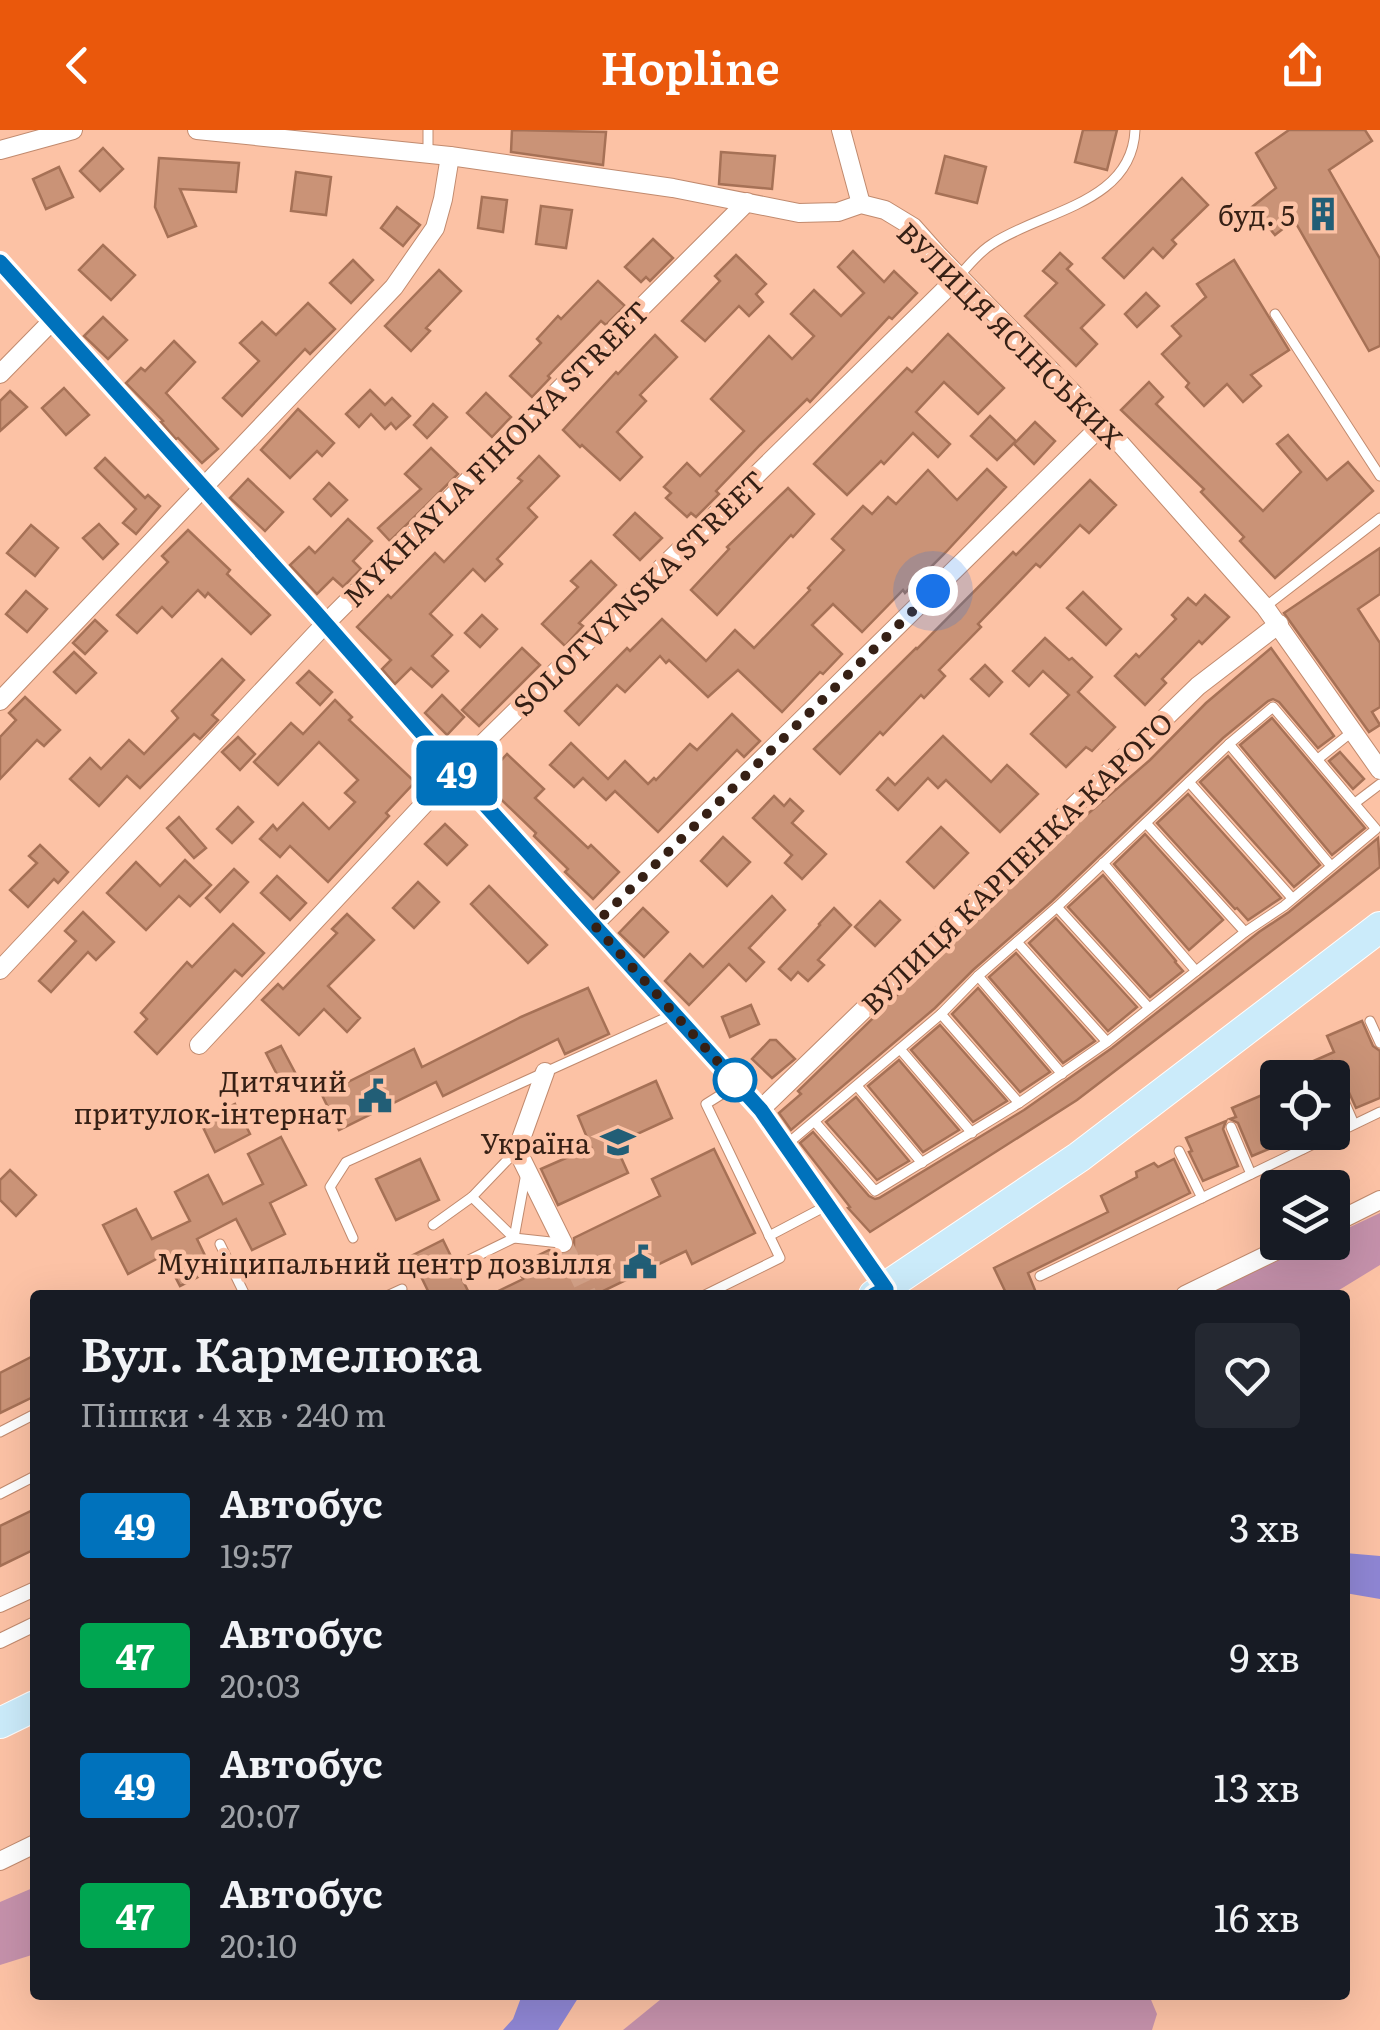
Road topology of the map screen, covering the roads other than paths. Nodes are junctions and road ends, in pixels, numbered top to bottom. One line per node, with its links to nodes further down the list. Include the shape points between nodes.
1 (73, 130): 6 (street)
2 (197, 130): 7 (street)
3 (428, 130): 7 (lane)
4 (842, 130): 10 (street)
5 (1136, 130): 12 (lane, via 1129,160 1102,191 991,244)
6 (0, 150)
7 (428, 153): 8 (street)
8 (450, 156): 9 (street); 18 (street, via 434,228 394,287)
9 (746, 202): 10 (street, via 798,213); 21 (street, MYKHAYLA FIHOLYA STREET)
10 (861, 204): 12 (street, ВУЛИЦЯ ЯСІНСЬКИХ, via 913,227)
11 (0, 262): 14 (street)
12 (959, 276): 16 (street, ВУЛИЦЯ ЯСІНСЬКИХ); 28 (street, SOLOTVYNSKA STREET)
13 (1275, 314): 17 (lane)
14 (53, 320): 15 (street); 18 (street)
15 (0, 374)
16 (1103, 424): 20 (street, ВУЛИЦЯ ЯСІНСЬКИХ); 37 (street)
17 (1380, 476)
18 (202, 486): 21 (street); 23 (street)
19 (1380, 518): 20 (lane)
20 (1265, 607): 22 (street, ВУЛИЦЯ ЯСІНСЬКИХ)
21 (326, 623): 28 (street); 41 (street, MYKHAYLA FIHOLYA STREET)
22 (1279, 624): 24 (street, ВУЛИЦЯ ЯСІНСЬКИХ); 57 (street, ВУЛИЦЯ КАРПЕНКА-КАРОГО, via 1198,686)
23 (0, 701)
24 (1353, 731): 26 (lane); 27 (street, ВУЛИЦЯ ЯСІНСЬКИХ)
25 (1229, 744): 26 (lane, via 1273,708); 29 (lane); 34 (lane)
26 (1318, 759): 31 (lane)
27 (1380, 770)
28 (455, 771): 37 (street); 50 (street, SOLOTVYNSKA STREET)
29 (1189, 782): 32 (lane); 35 (lane)
30 (1380, 784): 31 (lane)
31 (1355, 803): 34 (lane, via 1376,829)
32 (1146, 822): 33 (lane); 39 (lane)
33 (1103, 863): 36 (lane); 42 (lane)
34 (1331, 866): 35 (lane)
35 (1292, 898): 39 (lane)
36 (1057, 907): 40 (lane); 44 (lane)
37 (594, 925): 45 (street)
38 (1380, 928): 89 (main road, via 1078,1157)
39 (1245, 932): 42 (lane)
40 (1017, 942): 43 (lane); 48 (lane)
41 (0, 970)
42 (1196, 971): 44 (lane)
43 (978, 976): 46 (lane); 53 (lane)
44 (1149, 1008): 48 (lane)
45 (674, 1014): 52 (lane); 54 (street)
46 (941, 1014): 51 (lane); 56 (lane)
47 (1370, 1021): 49 (lane)
48 (1107, 1042): 53 (lane)
49 (1380, 1043)
50 (199, 1044)
51 (900, 1048): 55 (lane); 64 (lane)
52 (545, 1072): 66 (street); 79 (lane, via 346,1162 330,1187)
53 (1062, 1074): 56 (lane)
54 (738, 1084): 57 (street); 78 (lane, via 706,1104)
55 (857, 1086): 60 (lane); 69 (lane)
56 (1020, 1103): 64 (lane)
57 (761, 1110): 65 (street)
58 (1380, 1112): 61 (lane)
59 (1350, 1115): 61 (lane)
60 (815, 1122): 65 (lane); 69 (lane, via 875,1191)
61 (1354, 1124): 62 (lane)
62 (1350, 1126)
63 (1231, 1127): 71 (lane)
64 (972, 1133): 69 (lane)
65 (786, 1145): 75 (street)
66 (517, 1150): 70 (street); 72 (lane)
67 (1301, 1150): 71 (lane)
68 (1179, 1151): 73 (lane)
69 (922, 1163)
70 (527, 1170): 80 (lane); 81 (street)
71 (1251, 1174): 73 (lane)
72 (472, 1197): 77 (lane); 80 (lane)
73 (1202, 1198): 85 (lane)
74 (1380, 1200): 76 (street)
75 (828, 1205): 78 (lane); 88 (street)
76 (1350, 1215)
77 (433, 1225)
78 (769, 1236): 87 (lane, via 780,1258)
79 (353, 1238)
80 (514, 1238): 81 (lane); 84 (lane)
81 (563, 1243)
82 (220, 1244): 86 (lane)
83 (1260, 1259): 90 (street)
84 (469, 1260)
85 (1040, 1276)
86 (243, 1290)
87 (715, 1290)
88 (879, 1290)
89 (883, 1290)
90 (1196, 1290)
91 (30, 1417): 92 (lane)
92 (0, 1432)
93 (30, 1479): 94 (lane)
94 (0, 1494)
95 (30, 1591): 96 (street)
96 (0, 1606)
97 (30, 1626): 98 (street)
98 (0, 1641)
99 (30, 1708): 100 (main road)
100 (0, 1723)
101 (30, 1846): 102 (street)
102 (0, 1861)

